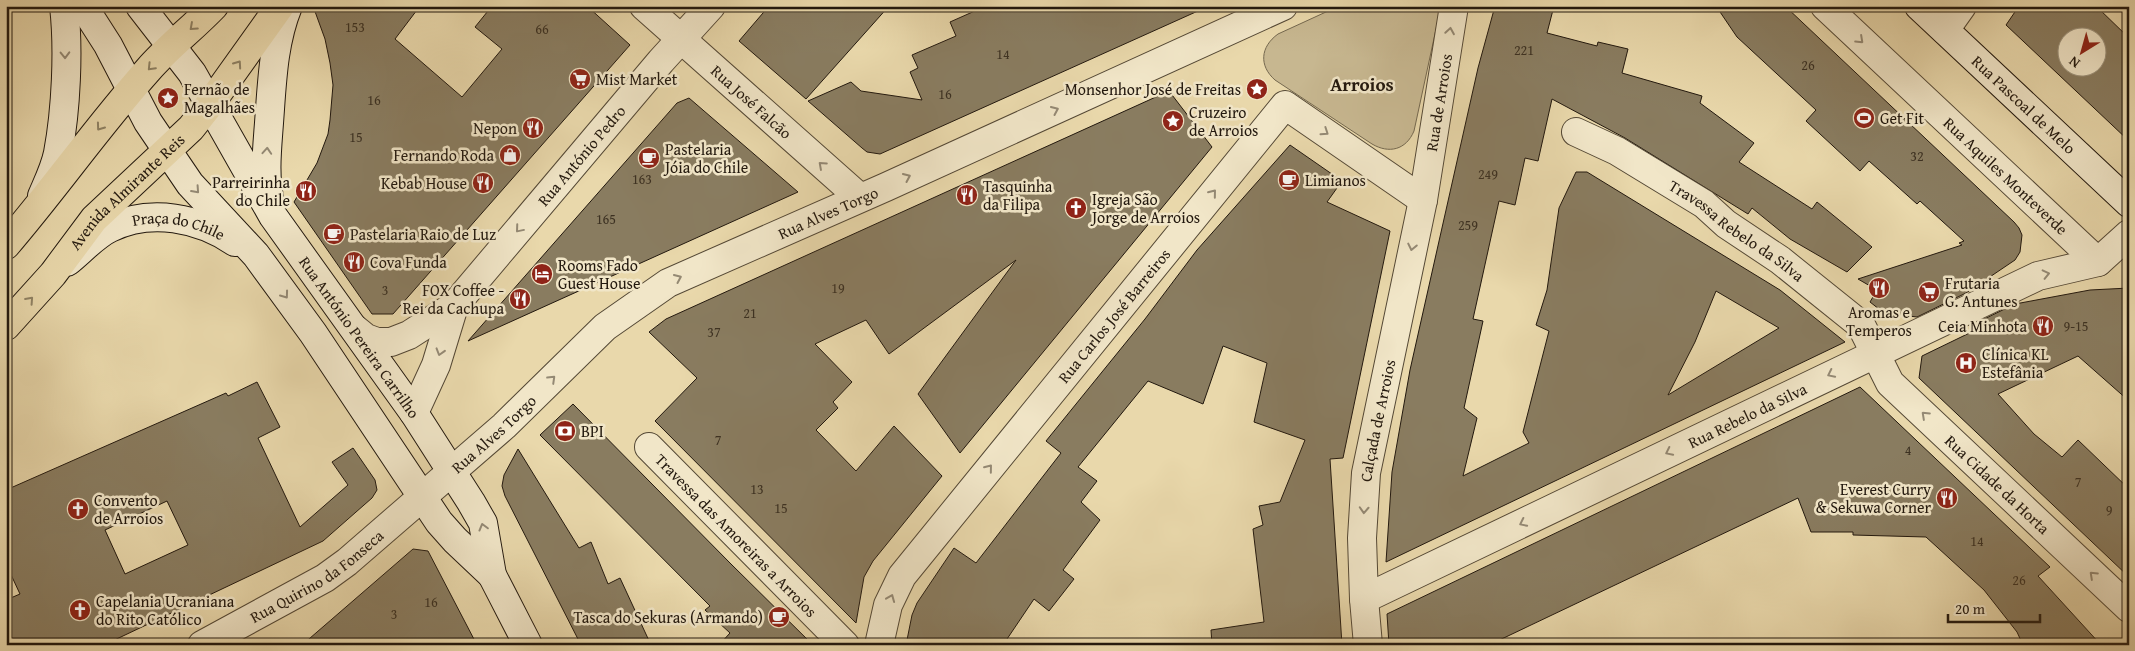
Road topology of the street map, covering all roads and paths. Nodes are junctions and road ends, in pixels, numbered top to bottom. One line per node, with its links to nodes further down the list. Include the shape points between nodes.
1 (64, 6): 24 (street, one-way to 24, via 66,82 58,153)
2 (83, 6): 17 (street, Rua António Pereira Carrilho)
3 (140, 6): 16 (street, Rua António Pereira Carrilho)
4 (214, 6): 16 (main road, one-way to 16)
5 (280, 6): 18 (main road, Avenida Almirante Reis, one-way to 5)
6 (288, 6): 25 (street, one-way to 6, via 266,175 273,66)
7 (644, 6): 15 (street, Rua José Falcão)
8 (711, 6): 15 (street, Rua António Pedro)
9 (1283, 6): 21 (street, Rua Alves Torgo, one-way to 9)
10 (1454, 6): 22 (street, Rua de Arroios, one-way to 10)
11 (1825, 6): 29 (street, Rua Aquiles Monteverde, one-way to 29)
12 (1919, 6): 14 (street, Rua Pascoal de Melo)
13 (1962, 6): 14 (street)
14 (1945, 30): 23 (street, Rua Pascoal de Melo)
15 (682, 40): 21 (street, Rua José Falcão, one-way to 15); 31 (street, Rua António Pedro, one-way to 31)
16 (172, 46): 17 (main road, one-way to 17); 18 (street, Rua António Pereira Carrilho)
17 (131, 90): 20 (street, Rua António Pereira Carrilho); 24 (main road, one-way to 24)
18 (210, 104): 20 (main road, Avenida Almirante Reis); 25 (street, Rua António Pereira Carrilho)
19 (1576, 132): 34 (street, Travessa Rebelo da Silva, via 1617,151 1704,204 1726,224 1780,260 1861,325)
20 (168, 150): 28 (street, Rua António Pereira Carrilho, one-way to 28, via 190,184); 30 (main road, Avenida Almirante Reis, via 94,219)
21 (858, 198): 37 (street, Rua Alves Torgo, one-way to 21, via 504,426 605,327 668,283)
22 (1423, 200): 40 (street, Calçada de Arroios, one-way to 40, via 1366,473 1362,538); 45 (street, Rua Carlos José Barreiros, one-way to 22, via 894,590 912,563 1285,105)
23 (2129, 203)
24 (34, 212): 27 (main road)
25 (273, 216): 33 (street, Rua António Pereira Carrilho)
26 (2129, 234): 29 (street, Rua Rebelo da Silva)
27 (6, 245)
28 (256, 255): 30 (street, Praça do Chile, via 224,235 194,222 140,218 109,228); 38 (street, Rua António Pereira Carrilho, one-way to 38, via 313,333)
29 (2098, 262): 34 (street, Rua Rebelo da Silva, one-way to 29, via 2038,276)
30 (53, 274): 32 (main road, Avenida Almirante Reis, one-way to 30)
31 (454, 306): 33 (street, Rua António Pedro, via 392,342 377,342); 35 (street, Rua António Pedro, one-way to 35, via 436,365)
32 (6, 326)
33 (355, 329): 35 (street, Rua António Pereira Carrilho)
34 (1875, 353): 40 (street, Rua Rebelo da Silva, one-way to 40); 41 (street, Rua Cidade da Horta, one-way to 34, via 1890,382)
35 (414, 413): 37 (street, Rua António Pereira Carrilho); 38 (street, Rua António Pedro, via 411,432 413,464)
36 (649, 447): 44 (street, Travessa das Amoreiras a Arroios)
37 (452, 471): 38 (street, Rua Alves Torgo); 39 (street, Rua António Pereira Carrilho, one-way to 37, via 484,523)
38 (422, 497): 39 (street, Rua António Pereira Carrilho, via 447,532); 42 (street, Rua Quirino da Fonseca, via 325,578)
39 (492, 575): 43 (street, Rua António Pereira Carrilho)
40 (1364, 599): 46 (street, Calçada de Arroios)
41 (2129, 608)
42 (202, 645)
43 (528, 645)
44 (845, 645)
45 (879, 645)
46 (1368, 645)

